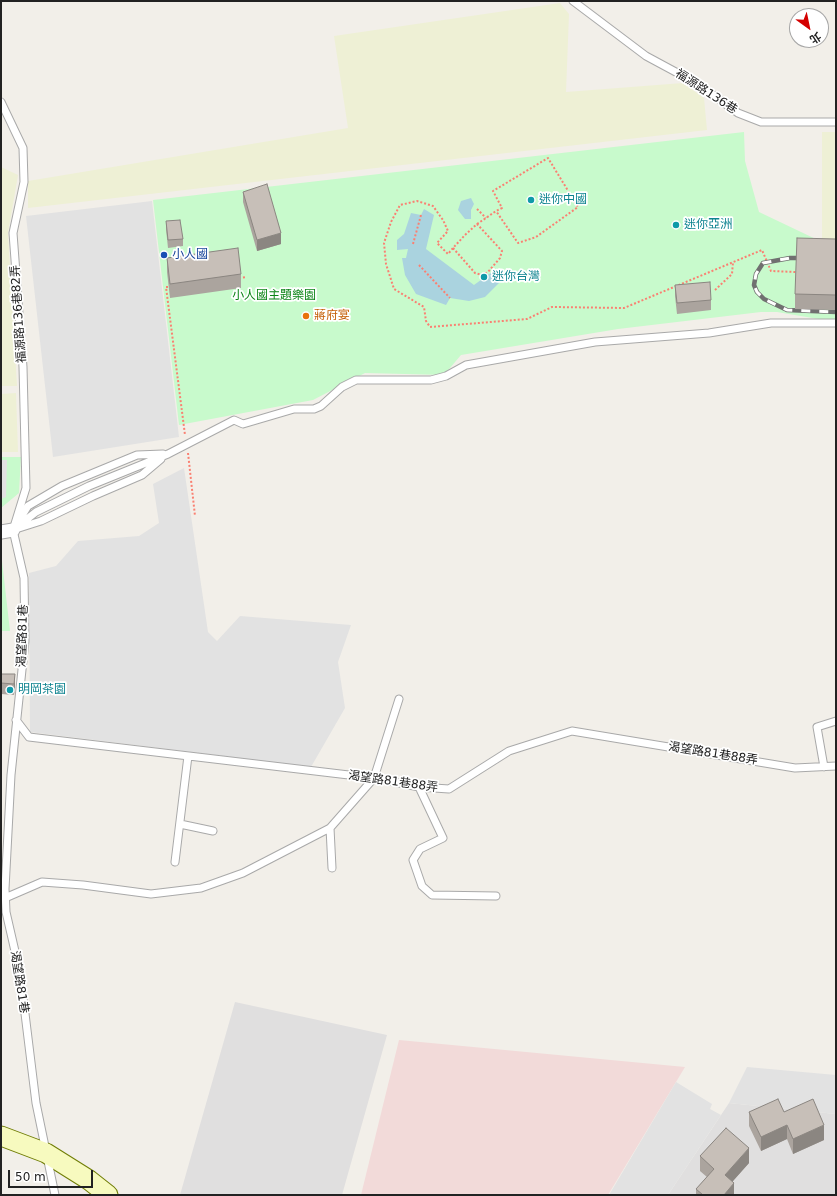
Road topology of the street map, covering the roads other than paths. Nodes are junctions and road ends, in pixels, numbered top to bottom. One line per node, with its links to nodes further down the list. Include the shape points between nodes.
1 (573, 1): 3 (lane, 福源路136巷, via 646,56 698,84 738,113 761,122)
2 (1, 102): 6 (lane, 福源路136巷82弄, via 23,148 24,182 13,233 23,367 26,488)
3 (836, 122)
4 (836, 323): 5 (lane, via 771,322 709,333 595,342 466,365 446,376 431,380 356,380 342,387 314,409 294,409 243,424 234,420)
5 (168, 454): 6 (lane, via 89,486 42,509); 6 (lane, via 137,455 62,486 28,506)
6 (7, 531): 8 (lane, 渴望路81巷, via 24,578 25,641)
7 (399, 699): 13 (lane)
8 (16, 720): 10 (lane, 渴望路81巷88弄, via 29,738); 21 (lane, 渴望路81巷)
9 (836, 721): 12 (lane, via 817,727)
10 (188, 756): 13 (lane, 渴望路81巷88弄); 15 (lane)
11 (836, 766): 12 (lane, 渴望路81巷88弄)
12 (824, 767): 14 (lane, 渴望路81巷88弄, via 795,768 572,731 509,751 449,789)
13 (374, 778): 14 (lane, 渴望路81巷88弄); 16 (lane)
14 (419, 787): 20 (lane, via 443,838 420,849 413,860 422,886 432,895)
15 (180, 824): 17 (lane); 18 (lane)
16 (330, 828): 19 (lane); 21 (lane, via 243,873 201,888 151,894 42,882)
17 (213, 831)
18 (175, 862)
19 (332, 868)
20 (496, 896)
21 (5, 898): 23 (lane, 渴望路81巷, via 20,973 36,1103)
22 (1, 1136): 23 (street)
23 (46, 1153): 24 (lane, 渴望路81巷); 25 (street)
24 (55, 1195)
25 (108, 1195)

